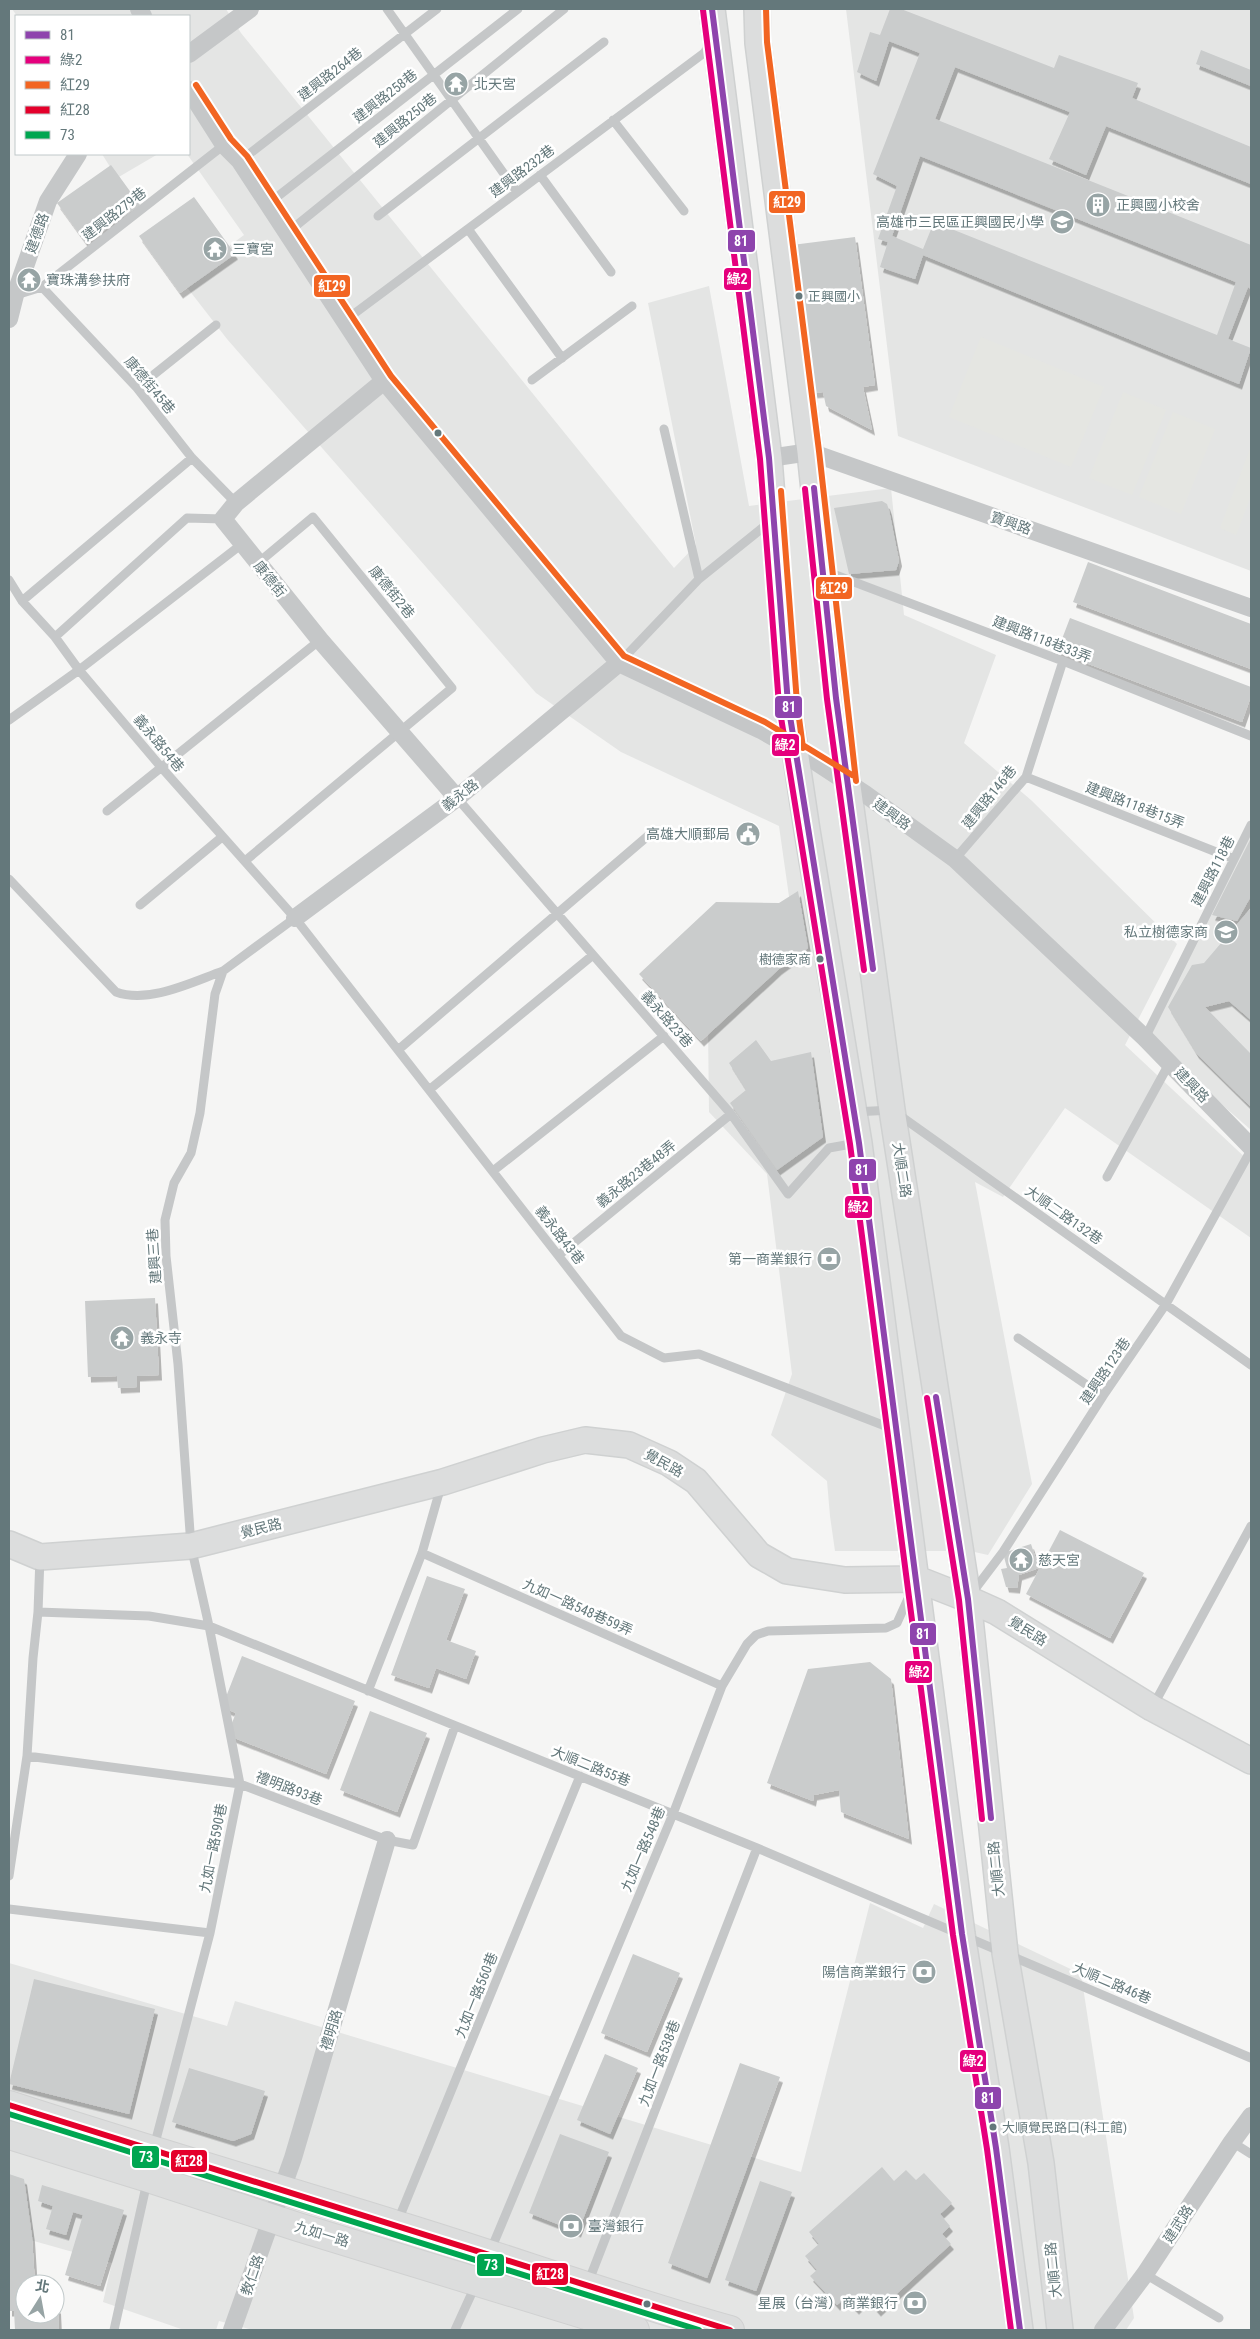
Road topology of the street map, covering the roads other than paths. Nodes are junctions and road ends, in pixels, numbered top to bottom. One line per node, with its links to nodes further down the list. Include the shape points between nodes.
1 (250, 9): 11 (street)
2 (387, 9): 8 (lane)
3 (437, 9): 8 (lane, 建興路264巷)
4 (518, 9): 12 (lane, 建興路258巷)
5 (564, 9): 14 (lane, 建興路250巷)
6 (712, 9): 9 (street)
7 (757, 9): 39 (street, 大順二路, via 758,43)
8 (405, 34): 12 (lane); 19 (lane, 建興路264巷)
9 (714, 37): 15 (lane, 建興路232巷, via 704,52); 41 (street)
10 (604, 42): 16 (lane)
11 (190, 53)
12 (433, 76): 14 (lane); 22 (lane, 建興路258巷)
13 (190, 92): 17 (street, 建興路)
14 (452, 100): 16 (lane); 26 (lane, 建興路250巷)
15 (613, 120): 20 (lane, 建興路232巷); 23 (lane)
16 (479, 138): 21 (lane); 24 (lane)
17 (224, 145): 19 (street, 建興路); 28 (lane, 建興路279巷)
18 (77, 155): 29 (street, 建德路, via 48,201)
19 (240, 162): 22 (street, 建興路)
20 (540, 175): 21 (lane, 建興路232巷); 27 (lane)
21 (517, 192): 25 (lane, 建興路232巷)
22 (268, 204): 26 (street, 建興路)
23 (684, 211)
24 (378, 216)
25 (468, 229): 32 (lane, 建興路232巷); 34 (lane)
26 (288, 234): 32 (street, 建興路)
27 (611, 272)
28 (42, 287): 29 (lane, 建興路279巷); 37 (lane, 康德街45巷)
29 (12, 292): 31 (street, 建德路)
30 (632, 306): 34 (lane)
31 (9, 319)
32 (343, 322): 36 (street, 建興路)
33 (216, 325): 37 (lane)
34 (562, 358): 35 (lane)
35 (532, 380)
36 (384, 381): 42 (street); 55 (street, 建興路)
37 (137, 388): 40 (lane, 康德街45巷)
38 (664, 429): 48 (lane)
39 (810, 452): 41 (street, 寶興路); 47 (street, 大順二路); 51 (street, 寶興路)
40 (192, 458): 42 (lane, 康德街45巷); 50 (lane)
41 (769, 458): 44 (street)
42 (236, 503): 43 (street)
43 (223, 519): 45 (street, 康德街); 52 (lane, via 187,518)
44 (774, 519): 48 (lane); 60 (street)
45 (242, 544): 46 (street, 康德街); 56 (lane)
46 (258, 563): 53 (street, 康德街); 58 (lane, 康德街2巷, via 312,517 452,688)
47 (823, 570): 54 (lane, 建興路118巷33弄); 63 (street, 大順二路)
48 (699, 579): 55 (lane)
49 (9, 580): 50 (lane, 義永路54巷)
50 (22, 601): 52 (lane, 義永路54巷)
51 (1251, 608)
52 (55, 637): 56 (lane, 義永路54巷)
53 (320, 640): 58 (street, 康德街); 61 (lane)
54 (1063, 661): 59 (lane, 建興路118巷33弄); 62 (lane, 建興路146巷)
55 (619, 663): 60 (street, 建興路); 64 (street, 義永路)
56 (79, 670): 57 (lane); 61 (lane, 義永路54巷)
57 (9, 720)
58 (400, 732): 64 (street, 康德街); 71 (lane)
59 (1251, 736)
60 (794, 749): 63 (street, 建興路); 84 (street)
61 (161, 767): 65 (lane); 68 (lane, 義永路54巷)
62 (1026, 778): 69 (lane, 建興路146巷); 70 (lane, 建興路118巷15弄)
63 (847, 782): 69 (street, 建興路); 83 (street, 大順二路)
64 (457, 798): 74 (lane, 義永路23巷); 75 (street, 義永路)
65 (106, 811)
66 (1251, 825): 70 (lane, 建興路118巷)
67 (649, 834): 74 (lane)
68 (222, 837): 71 (lane, 義永路54巷); 73 (lane)
69 (954, 859): 79 (street, 建興路)
70 (1234, 859): 79 (lane, 建興路118巷)
71 (245, 861): 75 (lane, 義永路54巷)
72 (9, 879): 77 (lane, via 116,992 127,996 149,996)
73 (140, 906)
74 (557, 913): 76 (lane, 義永路23巷); 80 (lane)
75 (295, 918): 77 (lane); 80 (lane, 義永路43巷)
76 (594, 955): 78 (lane, 義永路23巷); 82 (lane)
77 (224, 971): 99 (lane, 建興三巷, via 215,994 200,1114 190,1153 174,1183 166,1220 166,1256 178,1364)
78 (664, 1036): 85 (lane, 義永路23巷); 88 (lane)
79 (1145, 1038): 81 (street, 建興路)
80 (398, 1050): 82 (lane, 義永路43巷)
81 (1170, 1062): 87 (street, 建興路); 89 (lane)
82 (429, 1090): 88 (lane, 義永路43巷)
83 (892, 1110): 84 (lane); 91 (lane, 大順二路132巷); 103 (street, 大順二路)
84 (854, 1112): 86 (street)
85 (731, 1114): 86 (lane, 義永路23巷, via 788,1194 829,1148); 90 (lane, 義永路23巷48弄)
86 (859, 1143): 95 (street)
87 (1251, 1148): 91 (lane, 建興路123巷)
88 (493, 1171): 90 (lane, 義永路43巷)
89 (1107, 1177)
90 (559, 1255): 95 (lane, 義永路43巷, via 622,1336 664,1358 699,1354)
91 (1166, 1304): 93 (lane, 大順二路132巷); 94 (lane, 建興路123巷)
92 (1018, 1338): 94 (lane)
93 (1251, 1365)
94 (1103, 1396): 103 (lane, 建興路123巷, via 1003,1552)
95 (898, 1430): 102 (street)
96 (442, 1482): 99 (street, 覺民路); 100 (lane); 102 (street, 覺民路, via 585,1440 629,1445 669,1463 696,1481 759,1555 787,1570 845,1580)
97 (1251, 1526): 108 (lane)
98 (9, 1544): 101 (street, 覺民路)
99 (191, 1546): 101 (street, 覺民路); 105 (lane, 九如一路590巷)
100 (422, 1553): 106 (lane, 九如一路548巷59弄); 107 (lane)
101 (40, 1557): 104 (lane)
102 (917, 1578): 103 (street, 覺民路); 106 (lane, 九如一路548巷, via 897,1623 886,1628 768,1631 756,1635); 120 (street)
103 (968, 1598): 108 (street, 覺民路, via 997,1612); 121 (street, 大順二路)
104 (38, 1612): 105 (lane, 大順二路55巷, via 148,1616); 110 (lane)
105 (209, 1626): 107 (lane, 大順二路55巷); 113 (lane, 九如一路590巷)
106 (722, 1686): 114 (lane, 九如一路548巷)
107 (368, 1691): 109 (lane, 大順二路55巷)
108 (1152, 1708): 111 (street, 覺民路)
109 (455, 1726): 112 (lane, 大順二路55巷); 115 (lane, 禮明路93巷, via 413,1845)
110 (27, 1756): 113 (lane, 禮明路93巷); 117 (lane)
111 (1251, 1761)
112 (580, 1776): 114 (lane, 大順二路55巷); 131 (lane, 九如一路560巷)
113 (240, 1784): 115 (lane, 禮明路93巷); 119 (lane, 九如一路590巷)
114 (673, 1814): 116 (lane, 大順二路55巷); 132 (lane, 九如一路548巷)
115 (387, 1840): 129 (street, 禮明路)
116 (757, 1848): 120 (lane, 大順二路55巷); 135 (lane, 九如一路538巷)
117 (9, 1876)
118 (9, 1909): 119 (lane)
119 (210, 1933): 128 (lane, 九如一路590巷)
120 (962, 1934): 121 (lane, 大順二路46巷); 142 (street, via 996,2148)
121 (1005, 1953): 122 (lane, 大順二路46巷); 143 (street, 大順二路, via 1041,2163)
122 (1251, 2058)
123 (9, 2105): 128 (main road, 九如一路)
124 (1251, 2116): 126 (street, 建武路)
125 (9, 2135): 128 (main road, 九如一路)
126 (1232, 2142): 127 (lane); 133 (street, 建武路)
127 (1251, 2154)
128 (150, 2165): 129 (main road, 九如一路); 130 (main road, 九如一路); 138 (lane, 九如一路590巷)
129 (281, 2191): 130 (street, 禮明路); 131 (main road, 九如一路)
130 (272, 2219): 134 (main road, 九如一路); 139 (street, 教仁路)
131 (397, 2224): 132 (main road, 九如一路)
132 (489, 2254): 135 (main road, 九如一路)
133 (1145, 2274): 136 (lane); 144 (street, 建武路)
134 (477, 2281): 137 (main road, 九如一路); 140 (lane)
135 (586, 2287): 141 (main road, 九如一路)
136 (1219, 2318)
137 (619, 2328)
138 (114, 2330)
139 (232, 2330)
140 (456, 2330)
141 (730, 2330)
142 (1020, 2330)
143 (1060, 2330)
144 (1103, 2330)

